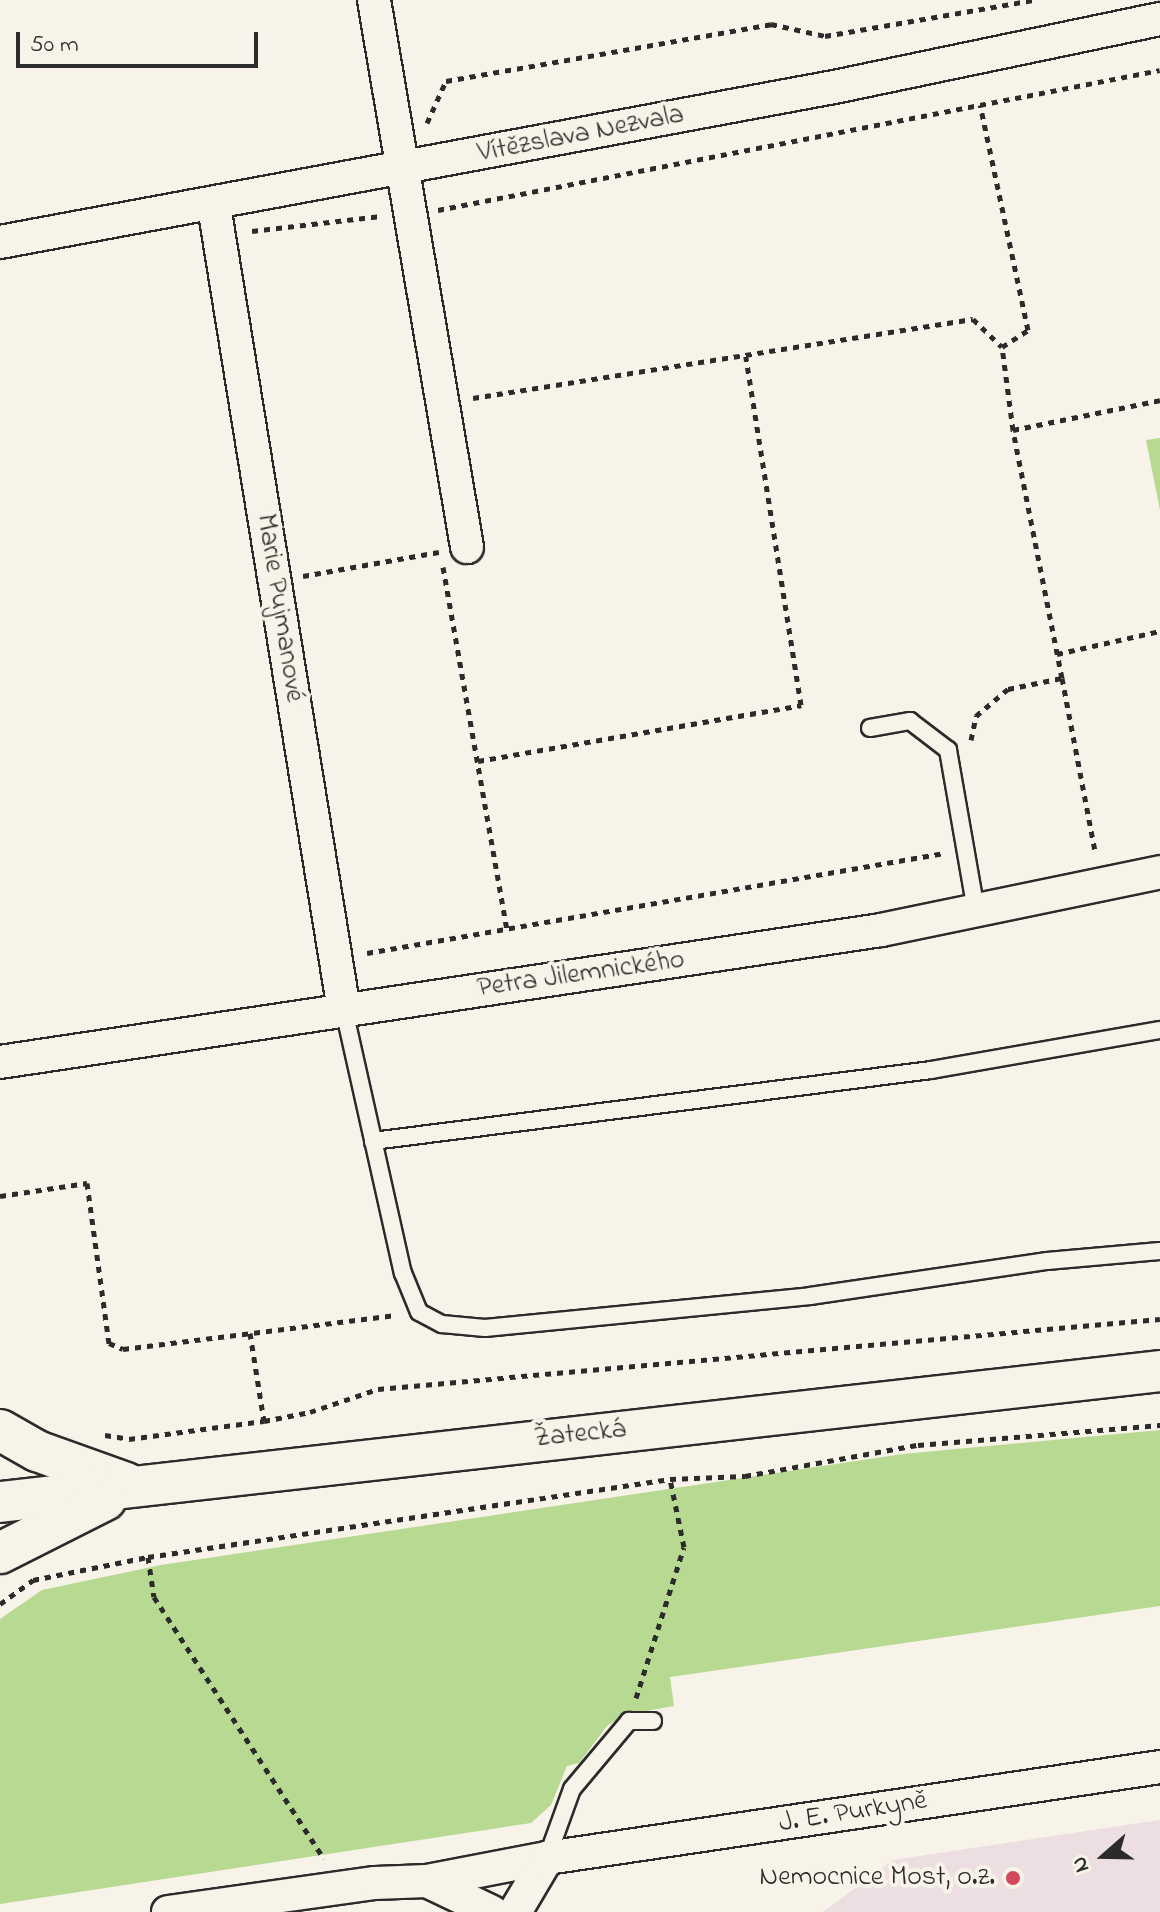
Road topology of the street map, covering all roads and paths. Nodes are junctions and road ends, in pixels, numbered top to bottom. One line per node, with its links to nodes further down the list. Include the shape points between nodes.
1 (374, 0): 6 (street)
2 (1033, 0): 6 (path, via 825,36 771,24 446,81 426,126)
3 (1160, 19): 7 (street, Vítězslava Nezvala)
4 (1160, 70): 5 (path)
5 (980, 105): 9 (path); 12 (path, via 1028,330)
6 (395, 131): 7 (street)
7 (401, 170): 8 (street, Vítězslava Nezvala); 9 (street)
8 (214, 206): 11 (street, Vítězslava Nezvala); 34 (street, Marie Pujmanové)
9 (412, 213): 10 (path); 15 (street)
10 (239, 232)
11 (0, 242)
12 (1002, 347): 13 (path, via 973,319); 16 (path)
13 (746, 356): 15 (path); 25 (path, via 801,705)
14 (1160, 400): 16 (path)
15 (444, 403): 17 (street)
16 (1013, 430): 21 (path)
17 (454, 549): 25 (path)
18 (411, 557): 19 (path)
19 (298, 577)
20 (1160, 631): 21 (path)
21 (1057, 654): 22 (path)
22 (1062, 678): 24 (path, via 1008,689 989,703 976,716); 27 (path)
23 (870, 728): 31 (lane, via 910,721 948,750)
24 (973, 753)
25 (478, 761): 32 (path)
26 (1108, 848): 27 (path)
27 (1095, 851): 29 (path)
28 (938, 854): 32 (path)
29 (1081, 854)
30 (1160, 872): 31 (street, Petra Jilemnického)
31 (976, 910): 34 (street, Petra Jilemnického, via 881,930)
32 (507, 929): 33 (path)
33 (362, 954)
34 (344, 1010): 36 (street, Petra Jilemnického); 37 (lane)
35 (1160, 1030): 37 (lane, via 931,1070)
36 (0, 1062)
37 (373, 1141): 40 (lane, via 403,1273)
38 (0, 1196): 42 (path, via 87,1183 109,1343 123,1349)
39 (1160, 1251): 40 (lane, via 1047,1261 810,1296 485,1328 442,1324)
40 (419, 1312): 42 (path)
41 (1160, 1319): 44 (path, via 378,1389)
42 (250, 1333): 44 (path)
43 (1160, 1371): 49 (street, Žatecká)
44 (264, 1421): 47 (path, via 129,1439)
45 (1160, 1425): 48 (path, via 918,1445 745,1476)
46 (0, 1430): 49 (street, via 37,1451)
47 (100, 1434)
48 (670, 1479): 52 (path); 54 (path, via 684,1547)
49 (134, 1485): 50 (street, Žatecká); 51 (street)
50 (0, 1502)
51 (0, 1553)
52 (148, 1557): 53 (path, via 33,1580); 59 (path, via 154,1597 309,1829)
53 (0, 1604)
54 (629, 1721): 55 (lane); 57 (lane, via 572,1789)
55 (653, 1721)
56 (1160, 1767): 57 (street, J. E. Purkyně)
57 (547, 1858): 58 (street, J. E. Purkyně); 62 (street)
58 (427, 1881): 59 (street, J. E. Purkyně); 61 (street)
59 (339, 1888): 60 (street, J. E. Purkyně)
60 (168, 1912)
61 (492, 1912)
62 (515, 1912)

